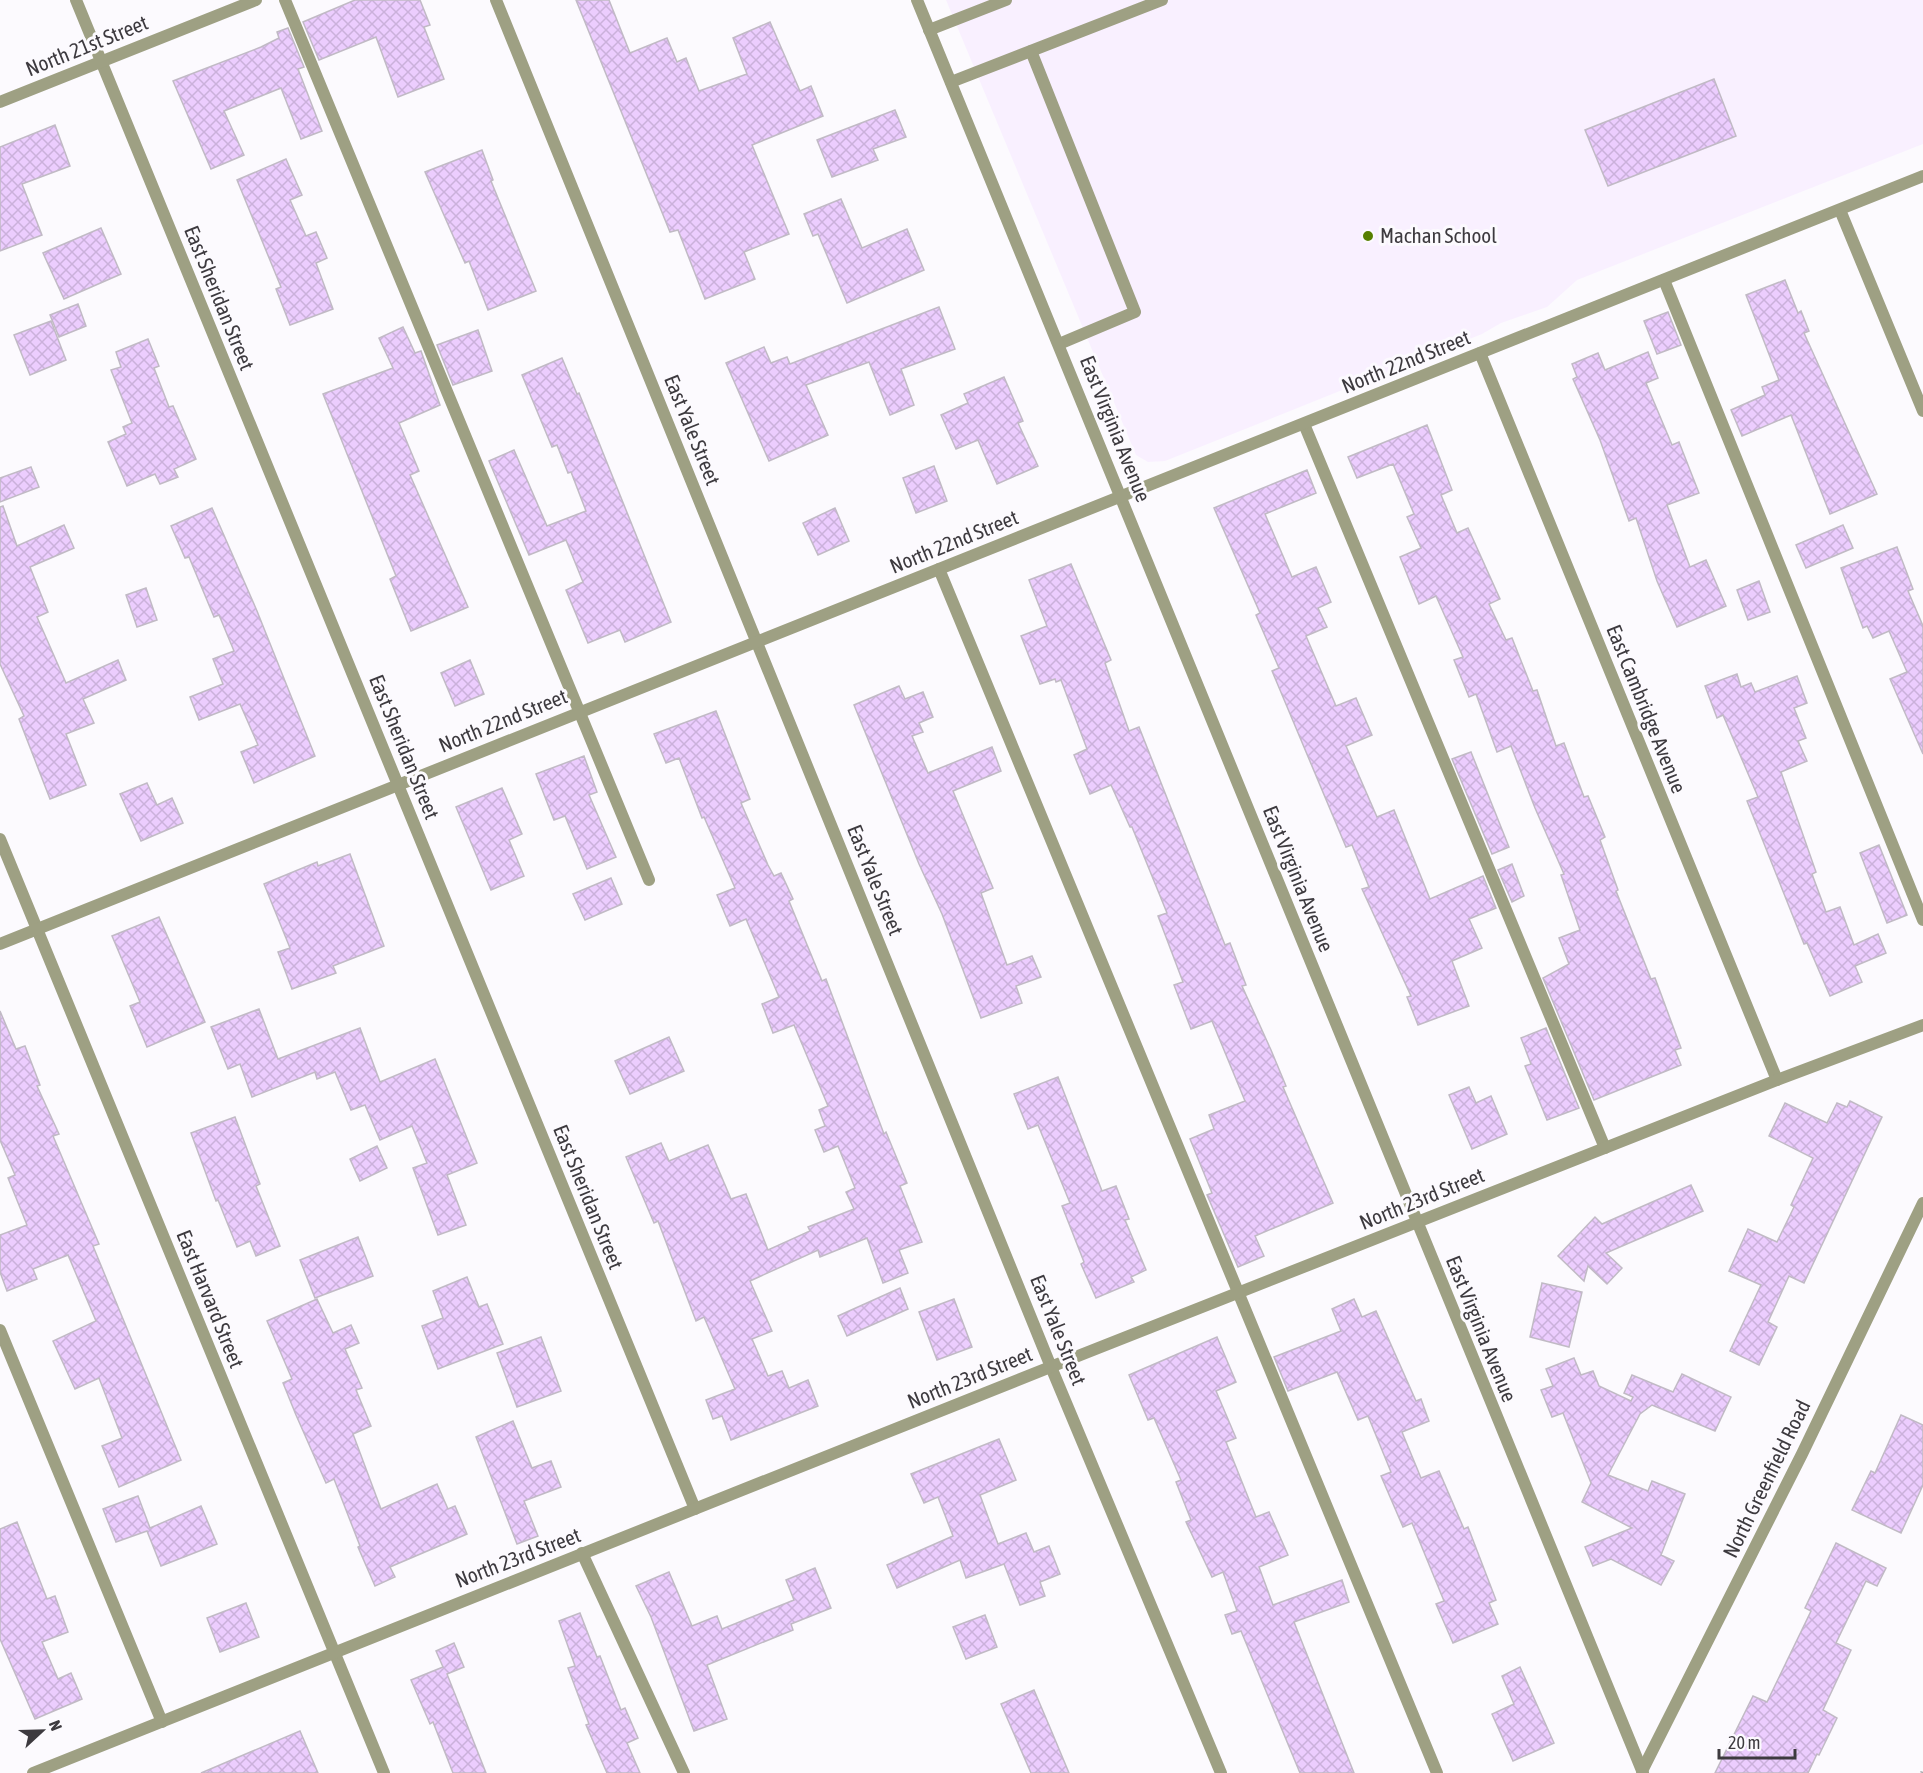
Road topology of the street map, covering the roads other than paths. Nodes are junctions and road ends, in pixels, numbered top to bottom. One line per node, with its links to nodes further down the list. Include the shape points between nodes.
1 (76, 0): 10 (street, East Sheridan Street)
2 (256, 0): 10 (street, North 21st Street)
3 (285, 0): 23 (street)
4 (496, 0): 22 (street, East Yale Street)
5 (917, 0): 8 (street, East Virginia Avenue)
6 (1005, 0): 8 (street)
7 (1162, 0): 9 (street)
8 (929, 30): 11 (street, East Virginia Avenue)
9 (1031, 51): 11 (street); 16 (street, via 1135,312)
10 (100, 62): 12 (street, North 21st Street); 24 (street, East Sheridan Street)
11 (951, 82): 16 (street, East Virginia Avenue)
12 (0, 102)
13 (1923, 176): 14 (street, North 22nd Street)
14 (1840, 210): 15 (street, North 22nd Street); 18 (street)
15 (1664, 280): 17 (street, North 22nd Street); 27 (street)
16 (1059, 344): 20 (street, East Virginia Avenue)
17 (1480, 353): 19 (street, North 22nd Street); 31 (street, East Cambridge Avenue)
18 (1923, 411)
19 (1304, 424): 20 (street, North 22nd Street); 32 (street)
20 (1122, 496): 21 (street, North 22nd Street); 34 (street, East Virginia Avenue)
21 (939, 569): 22 (street, North 22nd Street); 35 (street)
22 (757, 642): 23 (street, North 22nd Street); 37 (street, East Yale Street)
23 (580, 711): 24 (street, North 22nd Street); 26 (street)
24 (399, 784): 28 (street, North 22nd Street); 38 (street, East Sheridan Street)
25 (0, 839): 28 (street, East Harvard Street)
26 (649, 880)
27 (1923, 920)
28 (37, 929): 29 (street, North 22nd Street); 40 (street, East Harvard Street)
29 (0, 944)
30 (1923, 1025): 31 (street, North 23rd Street)
31 (1777, 1080): 32 (street, North 23rd Street)
32 (1605, 1148): 34 (street, North 23rd Street)
33 (1923, 1203): 42 (street, North Greenfield Road)
34 (1415, 1223): 35 (street, North 23rd Street); 42 (street, East Virginia Avenue)
35 (1240, 1292): 37 (street, North 23rd Street); 47 (street)
36 (0, 1330): 41 (street)
37 (1051, 1367): 38 (street, North 23rd Street); 46 (street, East Yale Street)
38 (695, 1509): 39 (street, North 23rd Street)
39 (582, 1553): 40 (street, North 23rd Street); 45 (street)
40 (335, 1651): 41 (street, North 23rd Street); 44 (street, East Harvard Street)
41 (162, 1722): 43 (street, North 23rd Street)
42 (1643, 1772)
43 (33, 1773)
44 (384, 1773)
45 (684, 1773)
46 (1221, 1773)
47 (1437, 1773)

